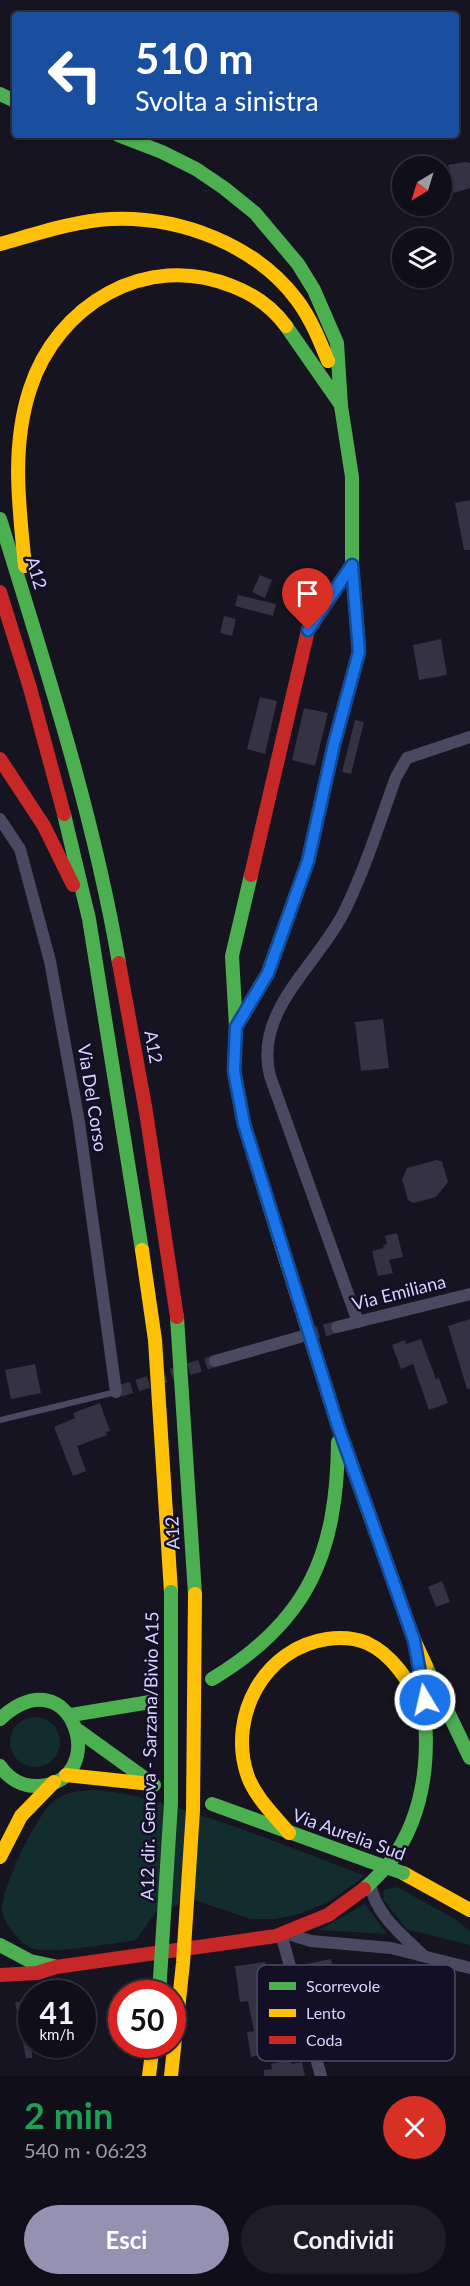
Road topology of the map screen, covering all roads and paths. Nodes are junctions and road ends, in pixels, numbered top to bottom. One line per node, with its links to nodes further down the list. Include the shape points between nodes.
1 (126, 138): 3 (main road, via 196,169 224,188 278,238 314,290 337,343)
2 (0, 244): 3 (main road, via 75,224 111,219 176,224 229,244 255,260 294,297 325,349)
3 (341, 406): 5 (main road, via 352,477); 7 (main road, via 279,316 254,296 228,284 201,276 145,277 117,286 89,302 66,323 47,349 22,416 17,485)
4 (0, 519): 7 (main road, A12 / A12)
5 (352, 565): 12 (main road, via 359,652 308,861 268,973); 12 (main road, via 308,630 232,956)
6 (0, 592): 11 (main road, A12 / A12, via 33,699)
7 (29, 614): 50 (main road, A12 / A12, bridge, via 94,839 111,915 179,1333 195,1594 193,1810)
8 (470, 737): 14 (street, via 407,758 396,777 345,911 298,980 272,1023 268,1038 270,1076)
9 (0, 759): 11 (main road, via 44,826)
10 (0, 819): 18 (street, Via Del Corso, via 20,849 50,960 79,1122)
11 (89, 919): 21 (main road, A12 / A12, via 155,1340)
12 (236, 1027): 20 (main road, via 234,1071 244,1124)
13 (470, 1294): 14 (street, Via Emiliana)
14 (357, 1322): 15 (street, Via Emiliana)
15 (337, 1327)
16 (300, 1337): 17 (street)
17 (215, 1361)
18 (118, 1391): 19 (lane)
19 (0, 1420)
20 (338, 1426): 22 (main road); 23 (main road, via 338,1476 330,1535 314,1575 290,1614 264,1643 237,1666)
21 (171, 1592): 46 (main road, A12 dir. Genova - Sarzana/Bivio A15 / A12, bridge, via 171,1803)
22 (414, 1640): 27 (main road); 31 (main road)
23 (212, 1679)
24 (0, 1701): 25 (main road)
25 (18, 1702): 28 (main road, via 52,1702); 29 (main road)
26 (150, 1702): 28 (main road)
27 (426, 1713): 35 (main road, via 397,1666 371,1645 350,1638 323,1638 299,1646 274,1663 258,1682 247,1708 241,1731 242,1754 254,1790); 37 (main road, via 427,1758 412,1824 401,1848)
28 (71, 1715): 30 (main road)
29 (0, 1719)
30 (79, 1731): 33 (main road, via 79,1752); 33 (main road, via 154,1785)
31 (470, 1758)
32 (0, 1766): 33 (main road, via 26,1785 40,1786)
33 (60, 1779): 36 (main road, via 36,1797 5,1840)
34 (212, 1804): 35 (main road, Via Aurelia Sud)
35 (289, 1833): 38 (main road, Via Aurelia Sud, bridge, via 403,1873)
36 (0, 1857)
37 (370, 1884): 39 (main road, via 324,1917); 41 (street, via 373,1900 390,1924)
38 (470, 1910)
39 (283, 1933): 41 (street, via 311,1941 391,1948); 42 (street); 43 (main road)
40 (0, 1946): 43 (main road, via 30,1961)
41 (423, 1956): 44 (street)
42 (292, 1965)
43 (56, 1966): 45 (main road, via 36,1973)
44 (470, 1968)
45 (0, 1975)
46 (160, 1980)
47 (151, 2058): 49 (main road)
48 (317, 2061): 51 (street)
49 (149, 2076)
50 (171, 2076)
51 (321, 2076)

